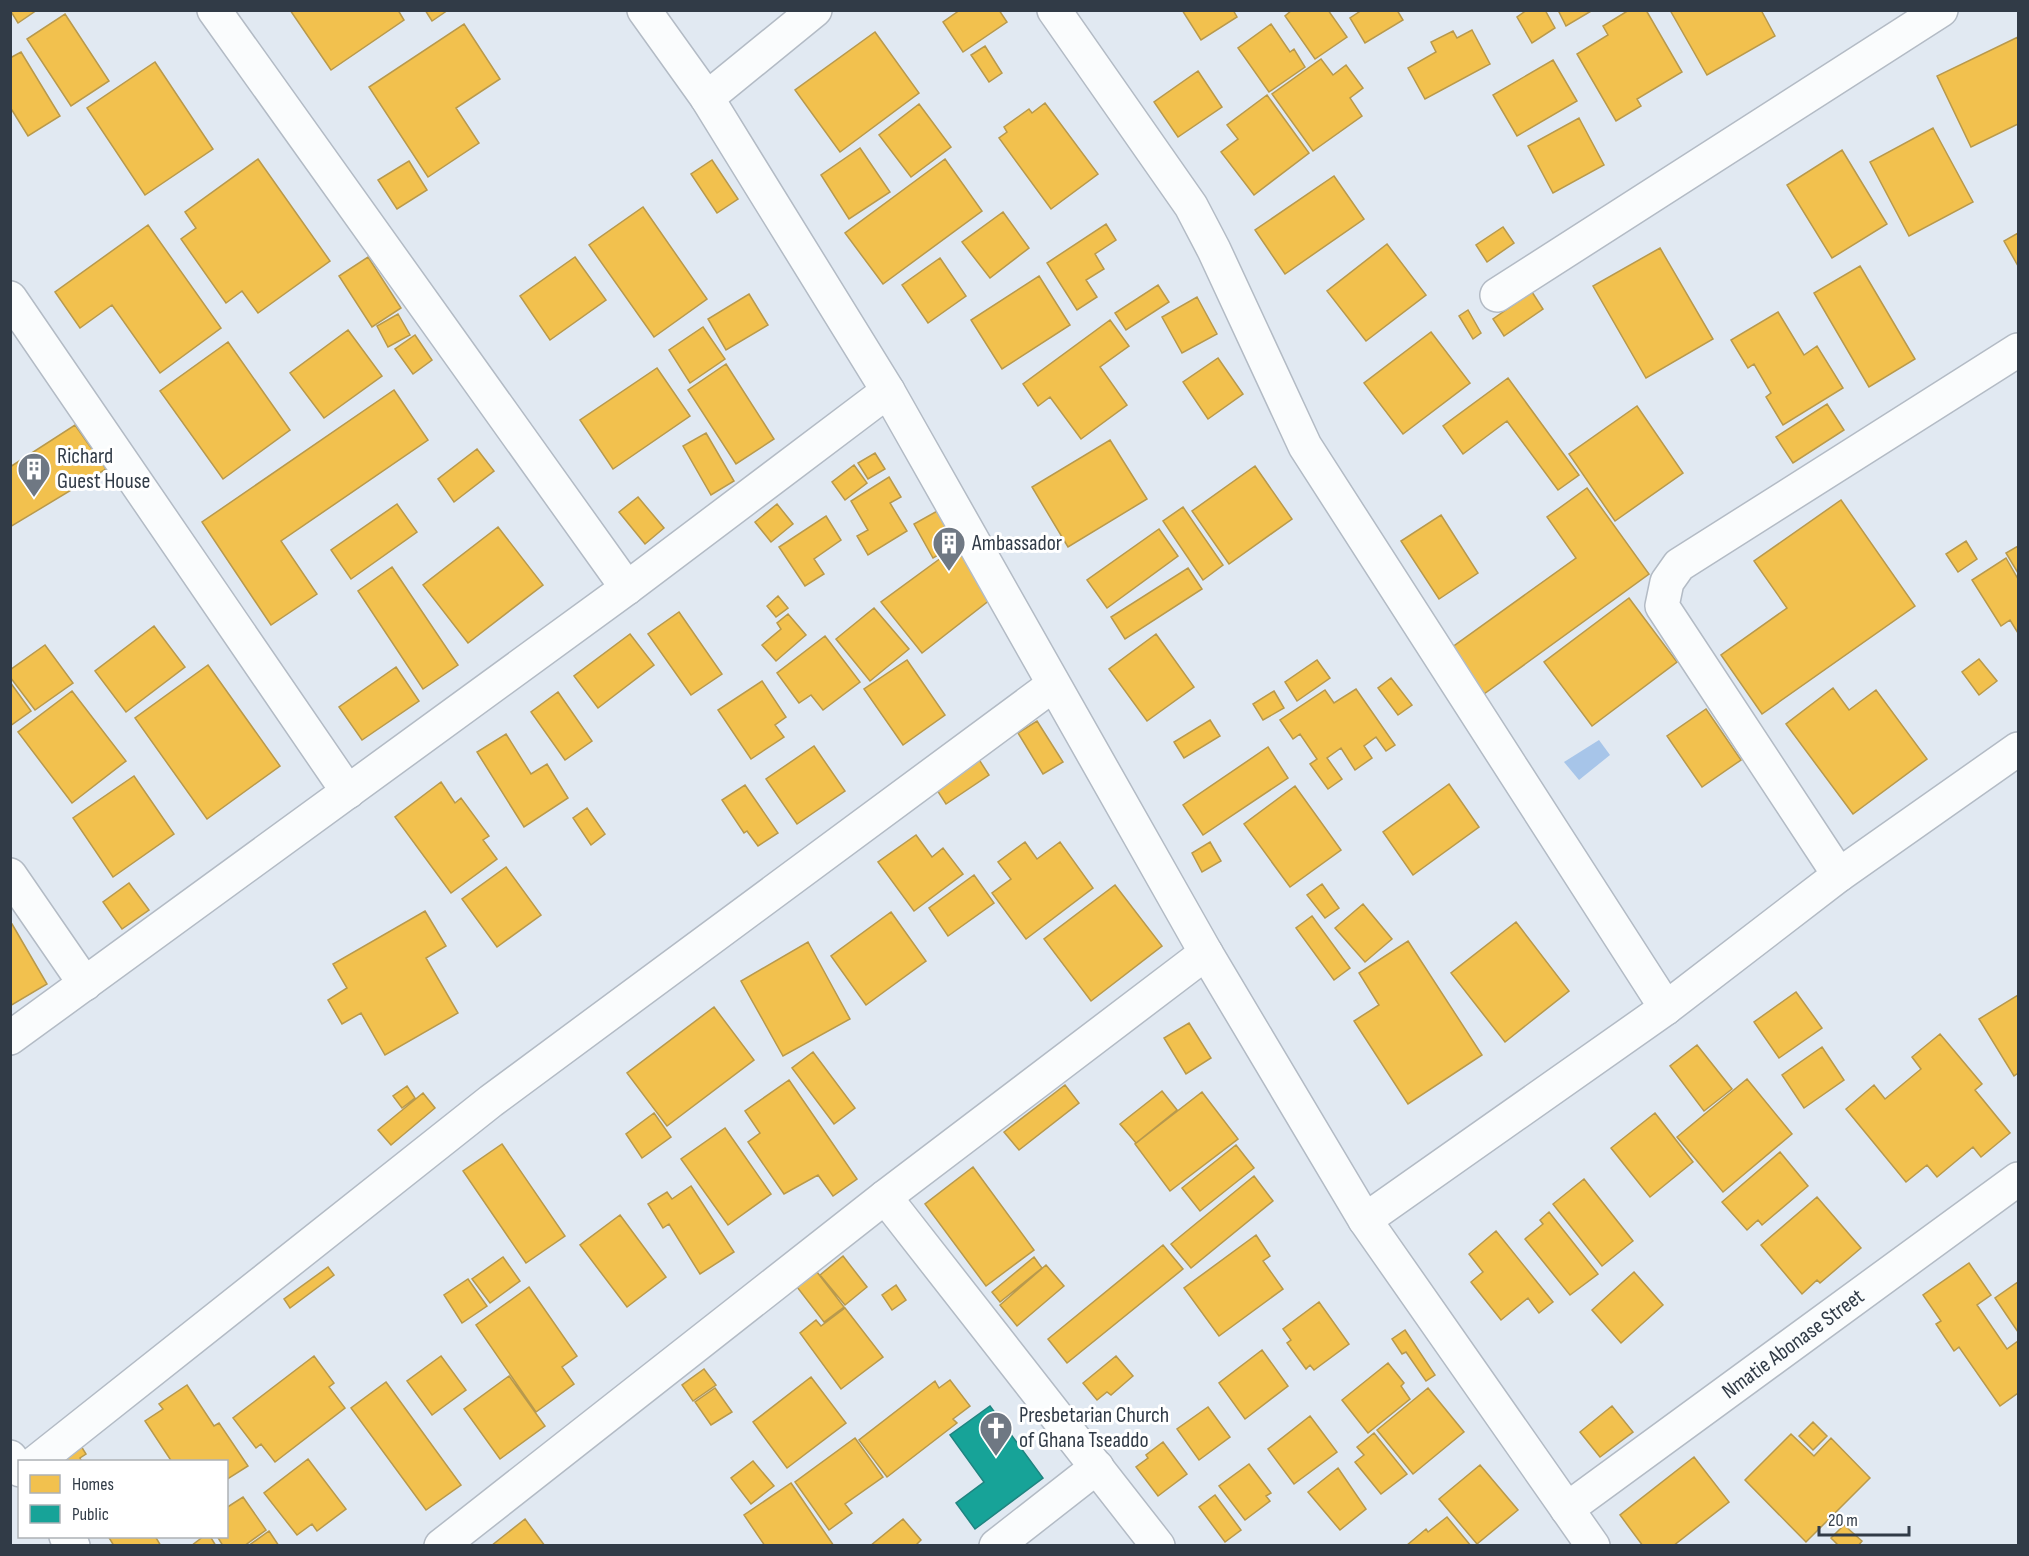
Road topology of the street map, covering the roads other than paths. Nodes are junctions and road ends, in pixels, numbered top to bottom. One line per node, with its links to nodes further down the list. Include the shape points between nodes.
1 (214, 10): 11 (street)
2 (644, 10): 6 (street)
3 (815, 10): 6 (street)
4 (1054, 10): 19 (street, via 1191,206 1305,446)
5 (1941, 10): 7 (street)
6 (707, 98): 10 (street)
7 (1497, 295)
8 (10, 298): 14 (street)
9 (2019, 350): 16 (street, via 1679,565 1667,582 1662,606)
10 (888, 391): 11 (street); 12 (street)
11 (627, 588): 14 (street)
12 (1053, 685): 17 (street); 24 (street, via 491,1101)
13 (2019, 750): 16 (street)
14 (348, 792): 18 (street)
15 (10, 875): 18 (street)
16 (1839, 875): 19 (street)
17 (1206, 953): 22 (street); 23 (street)
18 (85, 984): 20 (street)
19 (1666, 1008): 23 (street)
20 (10, 1038)
21 (2019, 1179): 26 (street, Nmatie Abonase Street)
22 (885, 1197): 25 (street); 27 (street)
23 (1365, 1220): 26 (street)
24 (37, 1460)
25 (1097, 1467): 28 (street); 29 (street)
26 (1567, 1509): 30 (street)
27 (441, 1545)
28 (996, 1545)
29 (1158, 1545)
30 (1593, 1545)

